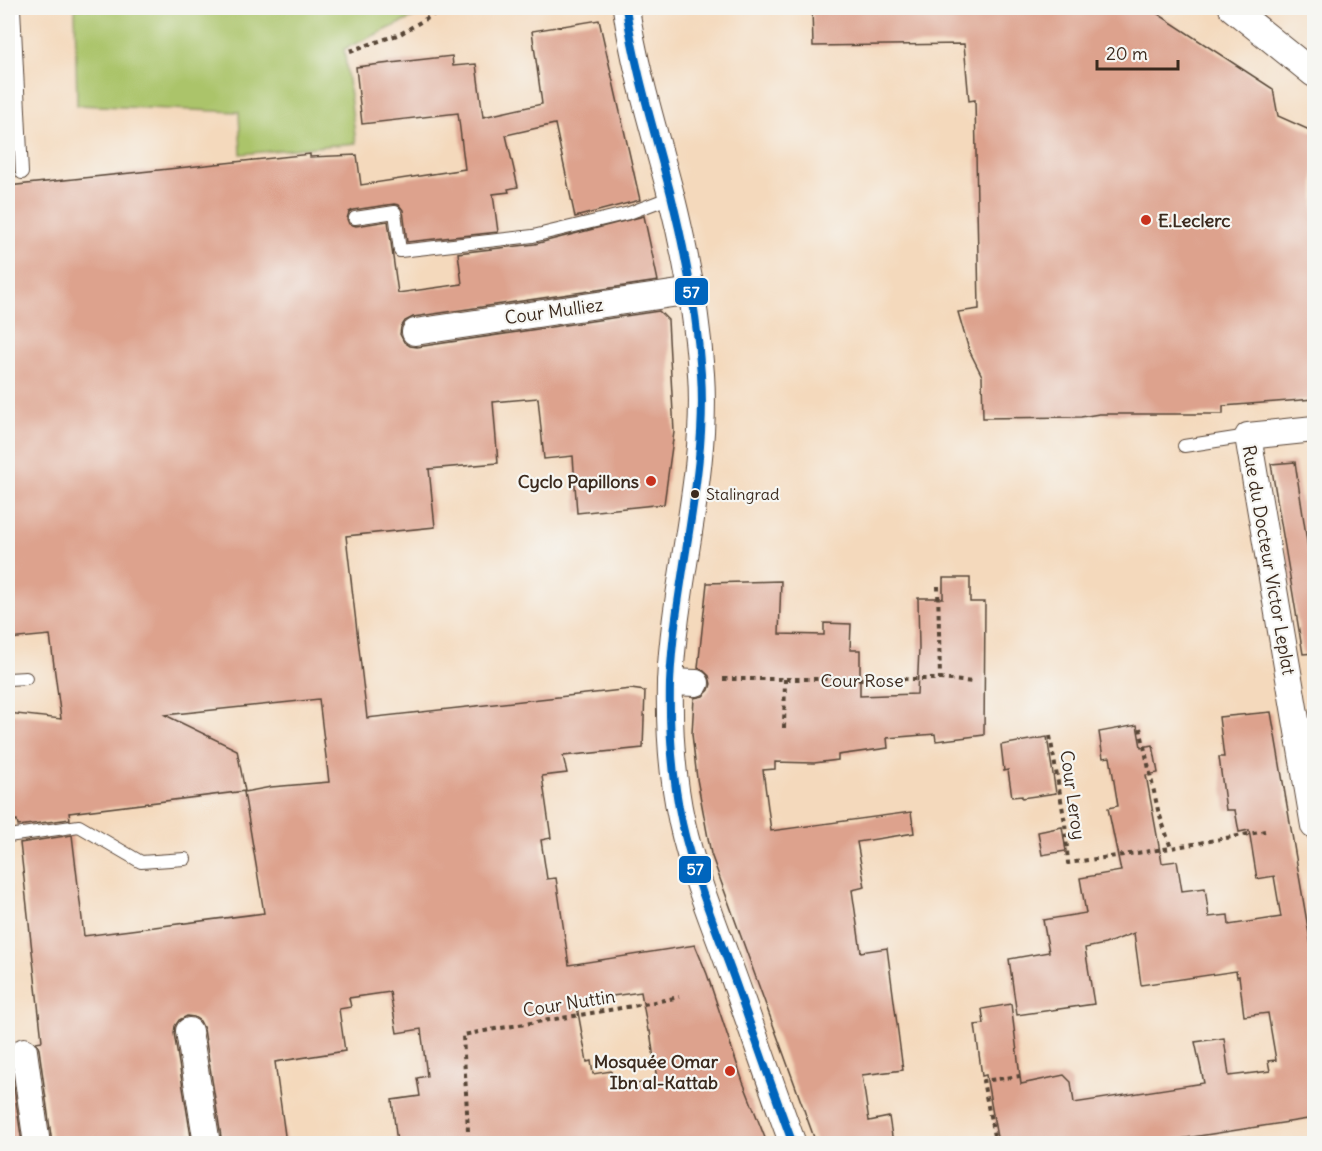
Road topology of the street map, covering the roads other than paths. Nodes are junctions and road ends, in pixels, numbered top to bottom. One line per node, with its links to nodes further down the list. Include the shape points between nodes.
1 (14, 8): 5 (lane)
2 (626, 8): 6 (street, via 635,60)
3 (1233, 8): 4 (street)
4 (1314, 75)
5 (22, 173)
6 (671, 197): 7 (lane, via 629,213 533,236 400,251 395,212); 8 (street)
7 (355, 218)
8 (692, 291): 9 (street, Cour Mulliez); 15 (street, via 702,404)
9 (415, 332)
10 (1314, 429): 11 (street)
11 (1248, 436): 12 (lane); 17 (street, Rue du Docteur Victor Leplat)
12 (1184, 446)
13 (26, 678): 14 (lane)
14 (8, 679)
15 (670, 682): 16 (street); 24 (street, via 672,762 682,825)
16 (696, 683)
17 (1314, 826)
18 (8, 836): 19 (lane, via 79,826 141,862)
19 (185, 859)
20 (189, 1031): 23 (street)
21 (24, 1051): 22 (street)
22 (37, 1143)
23 (207, 1143)
24 (793, 1143)

